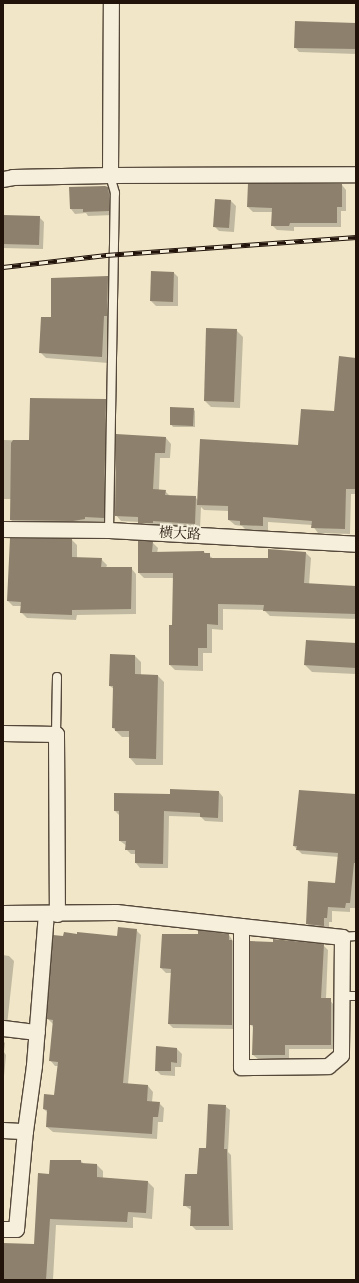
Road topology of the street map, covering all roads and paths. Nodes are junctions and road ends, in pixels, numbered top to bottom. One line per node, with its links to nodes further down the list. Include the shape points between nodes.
1 (111, 3): 3 (street)
2 (356, 174): 3 (street)
3 (110, 175): 4 (street); 6 (lane, via 115,193)
4 (3, 179)
5 (3, 529): 6 (street, 横大路)
6 (109, 530): 7 (street, 横大路)
7 (356, 544)
8 (57, 677): 10 (lane)
9 (3, 733): 10 (street)
10 (56, 734): 12 (street)
11 (3, 913): 12 (street)
12 (51, 914): 13 (street, via 116,912); 17 (street)
13 (241, 926): 14 (street); 15 (street, via 241,1066 328,1066 341,1055)
14 (349, 936): 15 (street)
15 (349, 996)
16 (3, 1028): 17 (street)
17 (37, 1032): 19 (street)
18 (3, 1130): 19 (street)
19 (25, 1131): 20 (street, via 16,1229)
20 (3, 1229)

